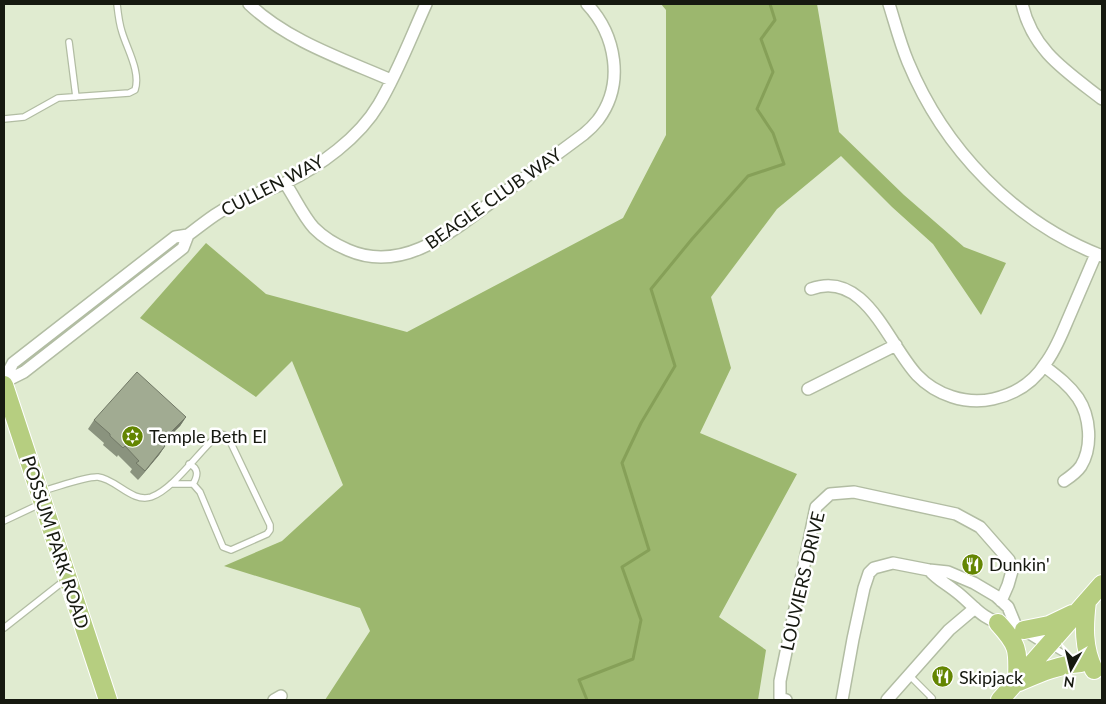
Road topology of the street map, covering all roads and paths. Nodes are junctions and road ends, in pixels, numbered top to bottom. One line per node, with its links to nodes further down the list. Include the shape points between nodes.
1 (117, 4): 9 (lane, via 136,72 136,90)
2 (250, 4): 8 (street, via 273,24 309,44)
3 (426, 4): 8 (street, CULLEN WAY)
4 (587, 4): 12 (street, BEAGLE CLUB WAY, via 603,23 614,61 608,101 598,120 584,134 445,235 418,250 398,256 375,257 356,253 333,244 313,227)
5 (889, 4): 13 (street, via 905,56 918,84 955,146 988,182 1022,211)
6 (1022, 4): 10 (street, via 1033,34 1045,50)
7 (68, 42): 9 (lane)
8 (391, 80): 12 (street, CULLEN WAY, via 379,104 348,142)
9 (76, 97): 11 (lane, via 58,98 24,117)
10 (1102, 99)
11 (4, 119)
12 (285, 183): 17 (street, CULLEN WAY, via 239,200 219,212 188,235 183,248 24,372)
13 (1099, 255): 16 (street)
14 (811, 289): 15 (street, via 832,285 853,293 872,310)
15 (896, 345): 16 (street, via 924,382 943,394 968,400 990,399 1013,392 1033,379); 18 (street)
16 (1044, 366): 20 (street, via 1070,388 1088,422 1085,458 1076,472)
17 (4, 382): 23 (main road, POSSUM PARK ROAD)
18 (808, 389)
19 (189, 464): 21 (lane); 22 (lane, via 197,470); 22 (lane, via 219,434 225,435 270,530 231,550 223,547 200,492)
20 (1064, 481)
21 (171, 484): 22 (lane); 23 (lane, via 145,498 96,477)
22 (193, 484)
23 (41, 497): 24 (lane); 26 (main road, POSSUM PARK ROAD)
24 (4, 521)
25 (929, 570): 28 (street, via 948,572 974,583); 30 (street); 39 (street, via 893,563 874,568 869,573 852,639)
26 (68, 577): 32 (lane); 37 (main road, POSSUM PARK ROAD)
27 (1102, 584): 29 (main road)
28 (1000, 600): 31 (street, via 1008,607); 38 (street, LOUVIERS DRIVE, via 1012,571 1009,560 980,527 947,512 854,492 830,494 816,507 780,681)
29 (1085, 604): 31 (main road, via 1070,616 1049,625); 33 (main road); 34 (main road, via 1085,645)
30 (975, 608): 31 (street, via 985,616); 35 (street, via 949,630)
31 (1012, 626): 33 (street); 36 (main road, via 1018,656)
32 (4, 628)
33 (1049, 645): 34 (lane); 36 (main road)
34 (1093, 670): 36 (main road, via 1066,664)
35 (909, 675): 40 (street); 41 (lane, via 932,698)
36 (1016, 682): 42 (main road)
37 (108, 700)
38 (782, 700)
39 (842, 700)
40 (887, 700)
41 (930, 700)
42 (1000, 700)

